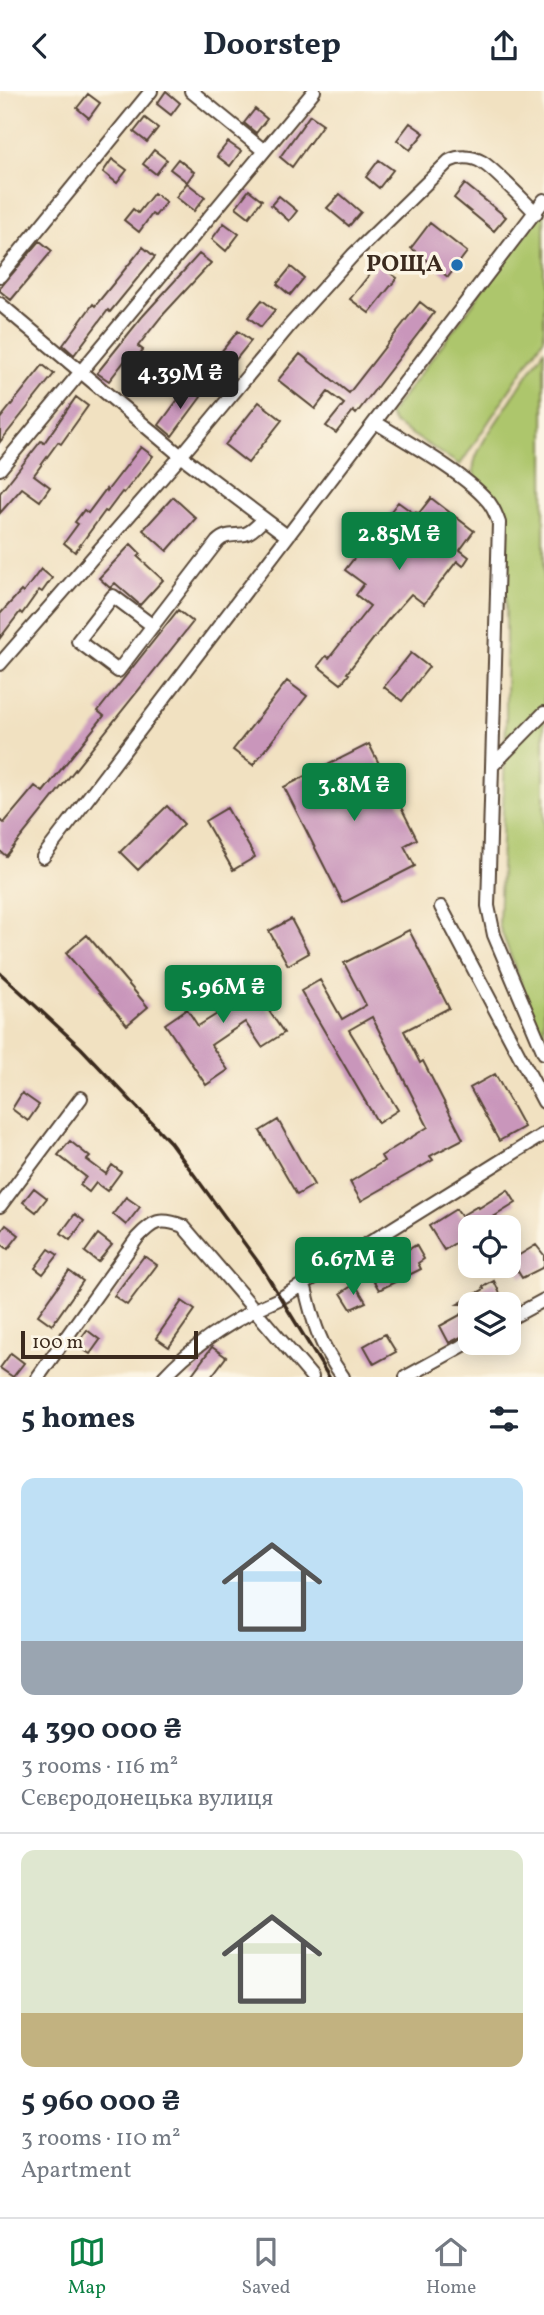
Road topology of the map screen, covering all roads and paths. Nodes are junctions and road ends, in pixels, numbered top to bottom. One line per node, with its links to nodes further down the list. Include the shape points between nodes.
1 (151, 91): 7 (street)
2 (191, 91): 4 (street)
3 (314, 91): 4 (street)
4 (263, 151): 9 (street)
5 (544, 200): 6 (street)
6 (536, 213): 10 (street); 11 (street, via 482,162 465,157 449,161 344,265)
7 (0, 276)
8 (0, 304): 9 (street)
9 (81, 372): 11 (street); 12 (street)
10 (375, 422): 14 (street); 18 (street, via 457,475 486,499 499,523)
11 (181, 456): 13 (street); 16 (street)
12 (0, 469)
13 (264, 519): 14 (street); 15 (street, via 247,534 223,536)
14 (287, 536): 19 (street)
15 (153, 626): 15 (street, via 118,671 78,641 113,596)
16 (0, 664)
17 (544, 713): 18 (street)
18 (493, 765): 21 (street, via 488,906 494,935)
19 (43, 857)
20 (441, 907): 23 (street)
21 (544, 1053)
22 (82, 1098): 25 (street)
23 (544, 1102)
24 (544, 1134): 26 (street)
25 (0, 1206)
26 (304, 1283): 28 (street); 34 (street, via 313,1325)
27 (544, 1300): 29 (street)
28 (255, 1309): 31 (street, via 183,1226 169,1220 150,1224); 32 (street, via 208,1336); 33 (street)
29 (521, 1312)
30 (458, 1348): 35 (street)
31 (38, 1377)
32 (164, 1377)
33 (312, 1377)
34 (343, 1377)
35 (406, 1377)

